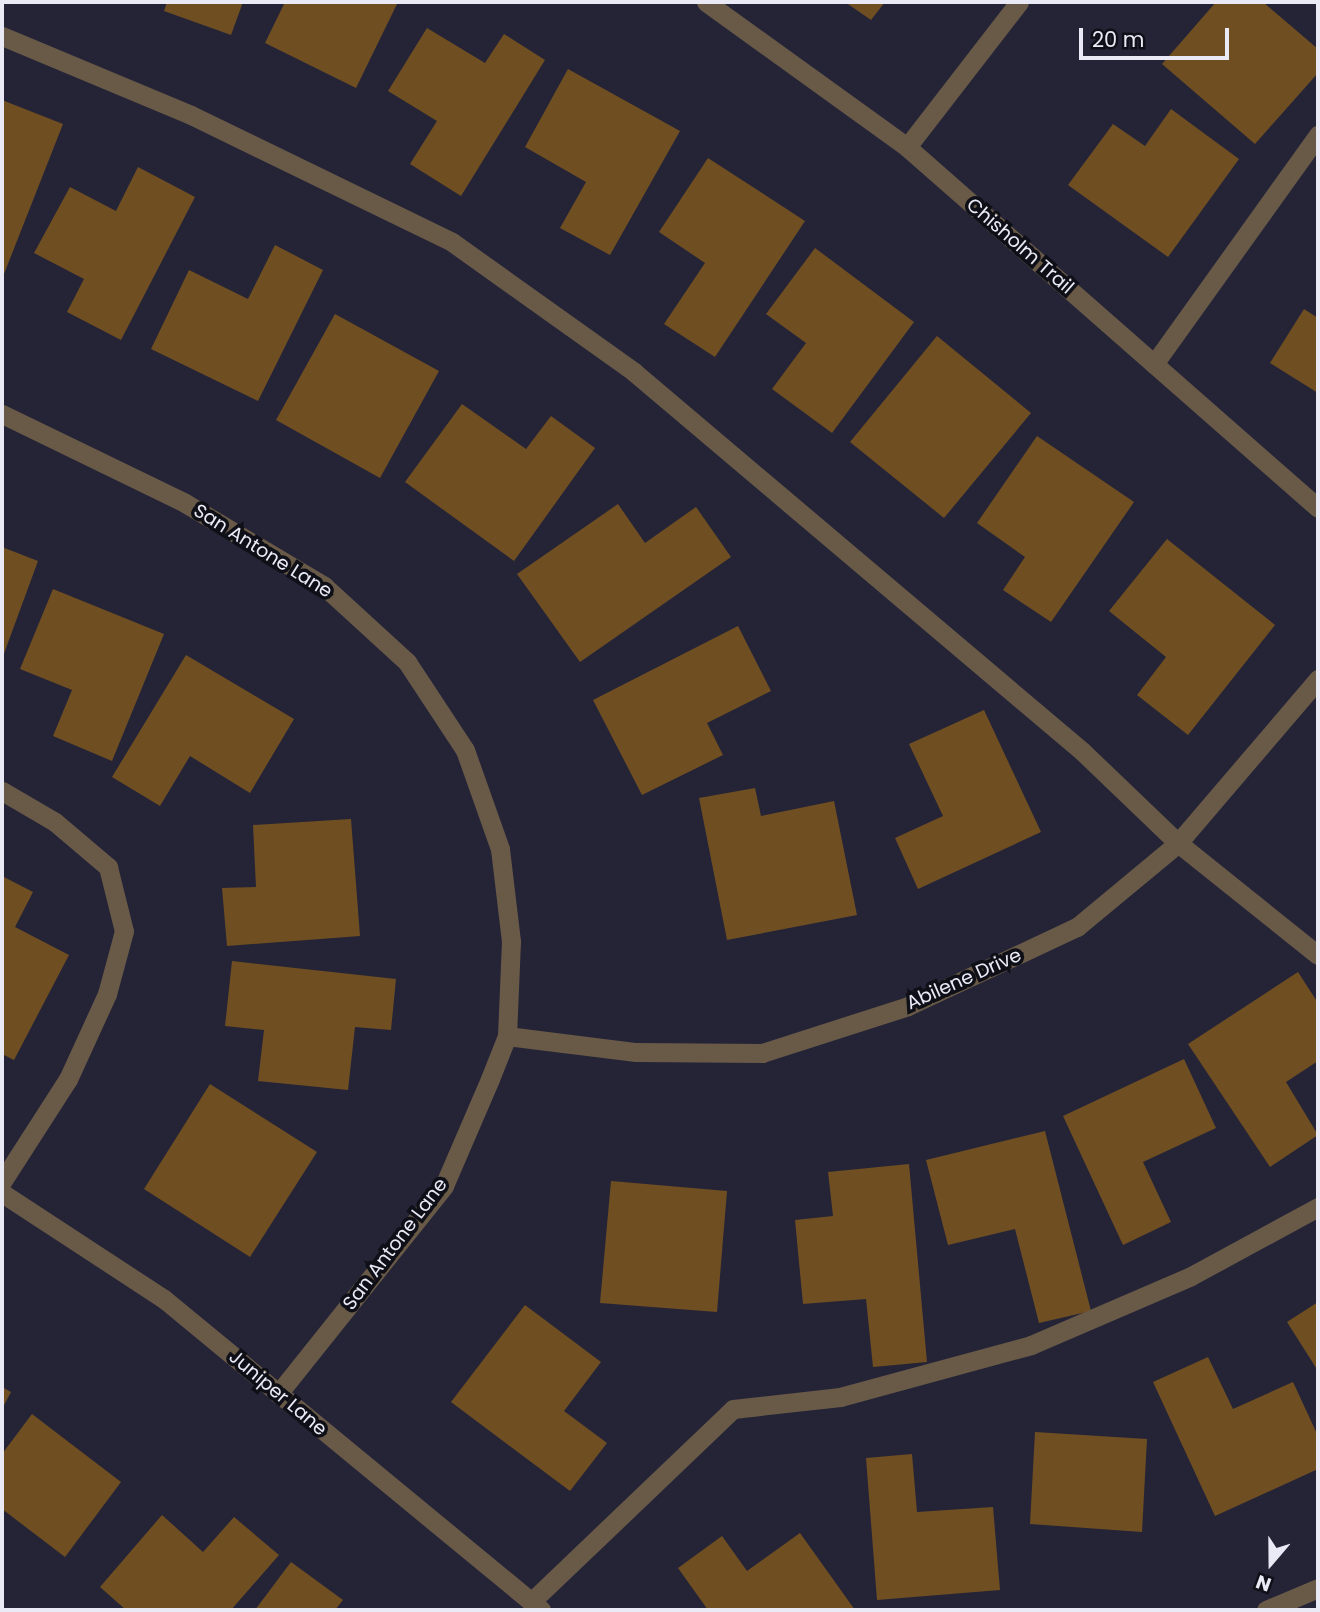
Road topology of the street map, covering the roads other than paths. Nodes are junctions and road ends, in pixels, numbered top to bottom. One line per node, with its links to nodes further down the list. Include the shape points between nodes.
1 (706, 2): 5 (street, Chisholm Trail)
2 (1019, 2): 5 (street)
3 (2, 36): 11 (street, via 191,115 452,242 634,372 1083,752)
4 (1318, 135): 6 (street)
5 (907, 147): 6 (street, Chisholm Trail)
6 (1154, 364): 8 (street, Chisholm Trail)
7 (2, 414): 13 (street, San Antone Lane, via 185,503 324,586 407,662 465,750 500,849 511,941)
8 (1318, 508)
9 (1318, 679): 11 (street, Abilene Drive)
10 (2, 791): 14 (street, via 55,822 108,867 124,930 107,994 68,1079)
11 (1178, 843): 12 (street); 13 (street, Abilene Drive, via 1077,928 908,1006 762,1053 636,1052)
12 (1318, 955)
13 (507, 1036): 17 (street, San Antone Lane, via 444,1186)
14 (2, 1182)
15 (2, 1193): 17 (street, Juniper Lane, via 164,1298)
16 (1318, 1207): 19 (street, via 1191,1276 1031,1345 840,1397 733,1409)
17 (278, 1394): 19 (street, Juniper Lane)
18 (1318, 1588): 20 (street)
19 (536, 1606)
20 (1266, 1610)

